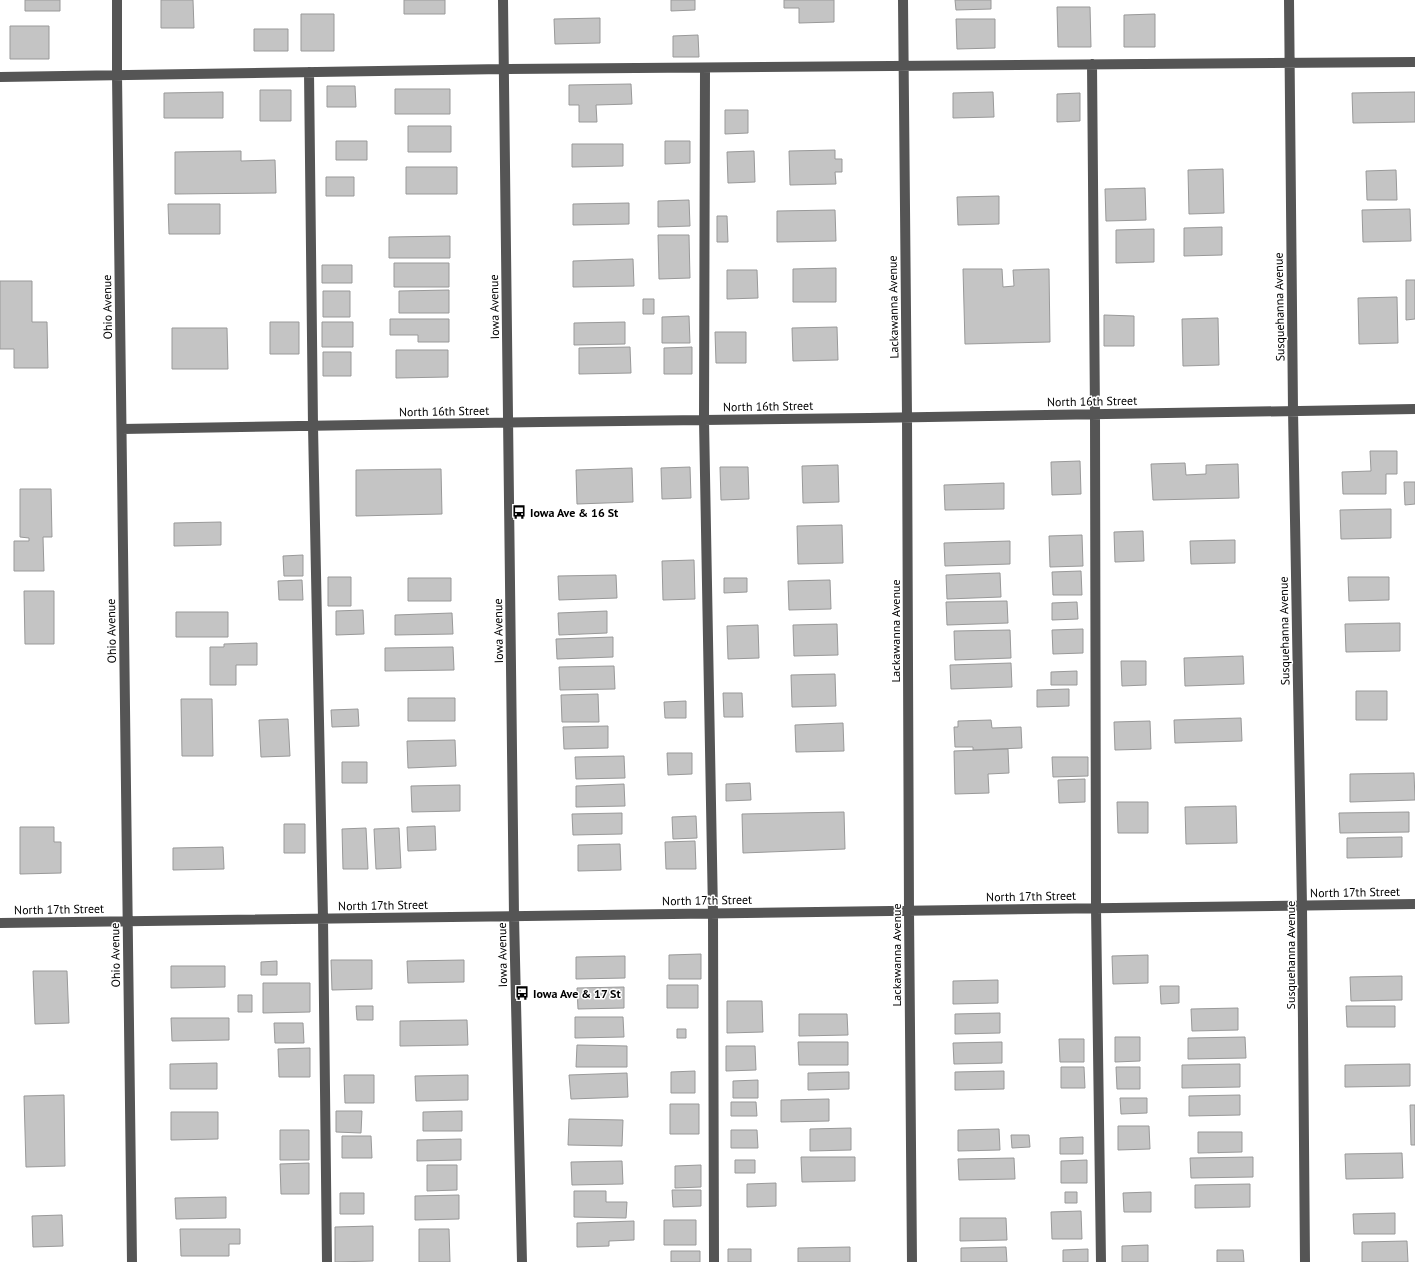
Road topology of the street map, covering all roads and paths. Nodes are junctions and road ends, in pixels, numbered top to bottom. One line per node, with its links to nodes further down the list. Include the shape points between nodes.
1 (117, 0): 12 (street, Ohio Avenue)
2 (503, 0): 10 (street, Iowa Avenue)
3 (903, 0): 8 (street, Lackawanna Avenue)
4 (1289, 0): 6 (street, Susquehanna Avenue)
5 (1415, 62): 6 (street)
6 (1290, 63): 7 (street); 15 (street, Susquehanna Avenue)
7 (1092, 64): 8 (street); 16 (street)
8 (903, 66): 9 (street); 17 (street, Lackawanna Avenue)
9 (705, 68): 10 (street); 18 (street)
10 (504, 69): 11 (street); 19 (street, Iowa Avenue)
11 (309, 72): 12 (street); 20 (street)
12 (117, 75): 13 (street); 21 (street, Ohio Avenue)
13 (0, 76)
14 (1415, 409): 15 (street, North 16th Street)
15 (1293, 410): 16 (street, North 16th Street); 23 (street, Susquehanna Avenue)
16 (1095, 414): 17 (street, North 16th Street); 24 (street)
17 (908, 417): 18 (street, North 16th Street); 25 (street, Lackawanna Avenue)
18 (704, 420): 19 (street, North 16th Street); 26 (street)
19 (508, 422): 20 (street, North 16th Street); 27 (street, Iowa Avenue)
20 (313, 426): 21 (street, North 16th Street); 28 (street)
21 (122, 429): 29 (street, Ohio Avenue)
22 (1415, 904): 23 (street, North 17th Street)
23 (1302, 906): 24 (street, North 17th Street); 37 (street, Susquehanna Avenue)
24 (1096, 908): 25 (street, North 17th Street); 36 (street)
25 (909, 911): 26 (street, North 17th Street); 35 (street, Lackawanna Avenue)
26 (713, 913): 27 (street, North 17th Street); 34 (street)
27 (514, 916): 28 (street, North 17th Street); 33 (street, Iowa Avenue)
28 (323, 918): 29 (street, North 17th Street); 32 (street)
29 (128, 921): 30 (street, North 17th Street); 31 (street, Ohio Avenue)
30 (0, 923)
31 (132, 1262)
32 (327, 1262)
33 (522, 1262)
34 (714, 1262)
35 (912, 1262)
36 (1101, 1262)
37 (1305, 1262)

